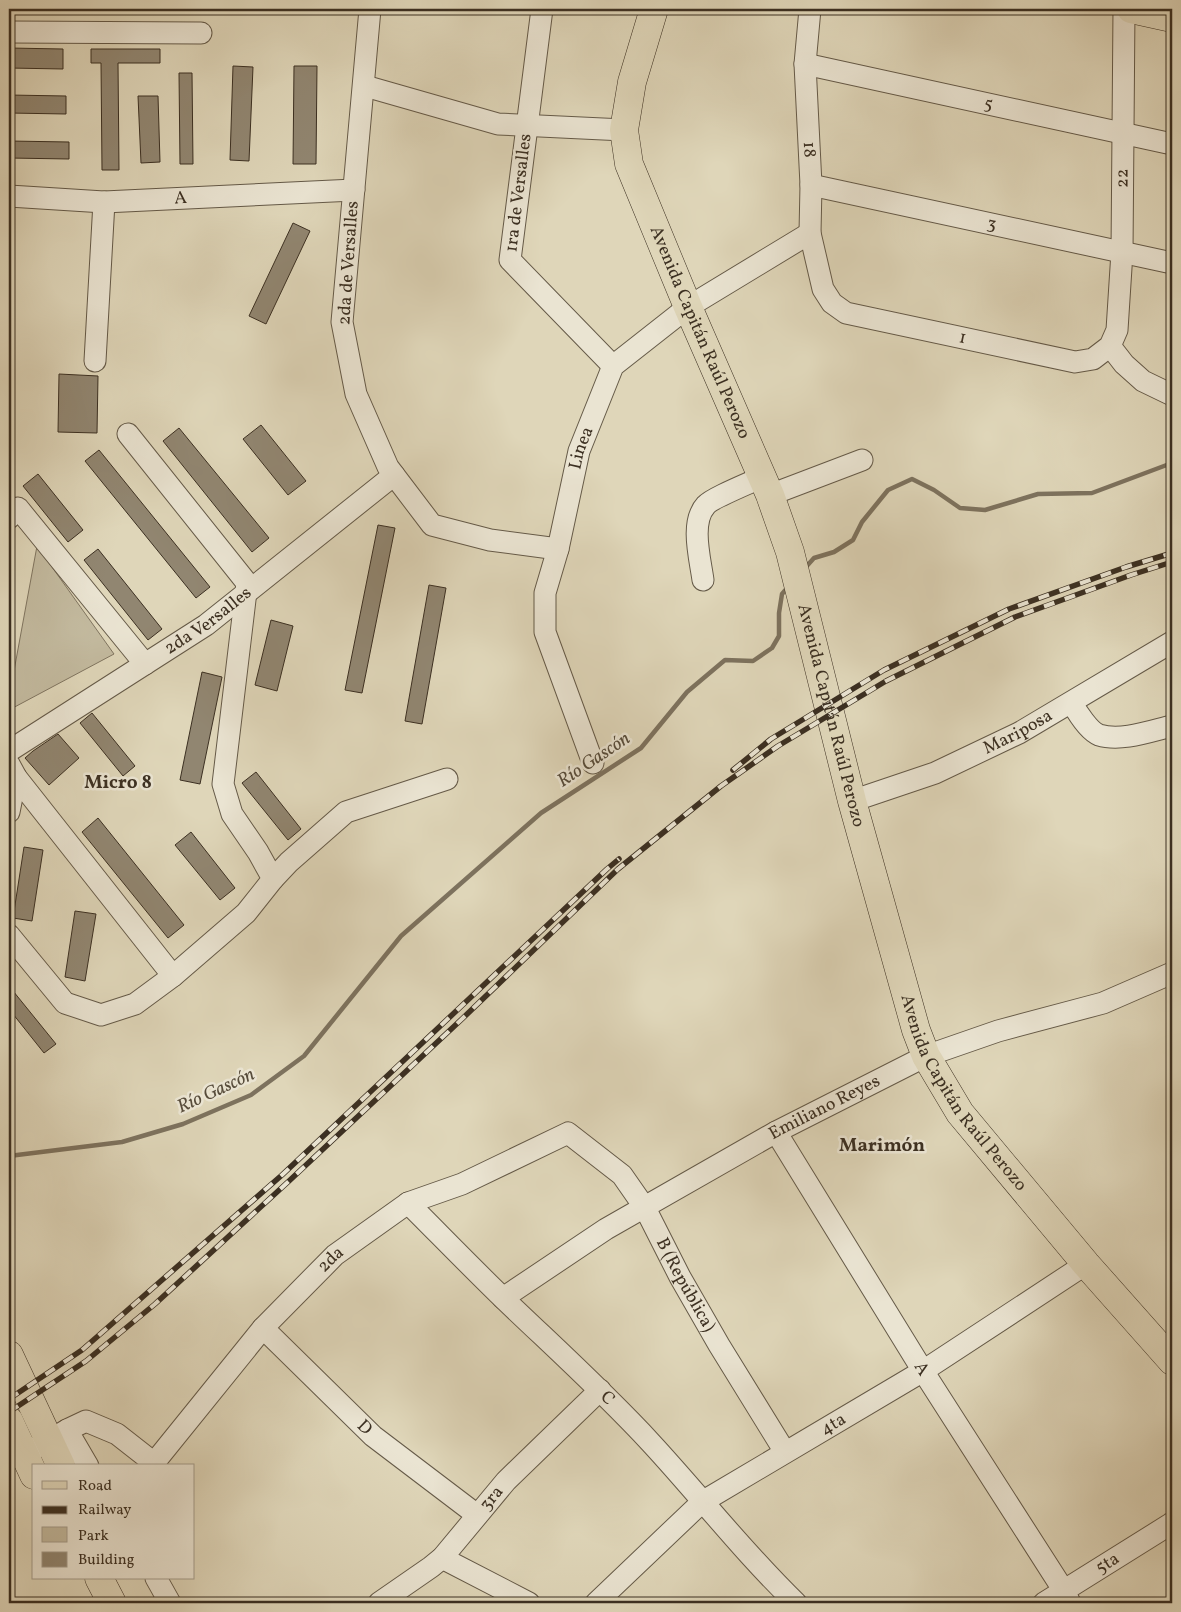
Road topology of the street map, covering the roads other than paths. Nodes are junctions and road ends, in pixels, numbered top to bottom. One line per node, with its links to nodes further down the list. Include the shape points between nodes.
1 (370, 9): 11 (street, 2da de Versalles)
2 (542, 9): 12 (street, 1ra de Versalles)
3 (654, 9): 13 (main road, Avenida Capitán Raúl Perozo, via 632,82)
4 (810, 9): 10 (street, 18)
5 (1124, 9): 14 (street, 22)
6 (1131, 9): 7 (main road)
7 (1172, 18)
8 (9, 32): 9 (street)
9 (201, 33)
10 (805, 64): 14 (street, 5); 16 (street, 18)
11 (364, 86): 12 (street, via 498,124); 17 (street, 2da de Versalles)
12 (527, 125): 13 (street); 27 (street, 1ra de Versalles, via 510,260)
13 (624, 130): 24 (main road, Avenida Capitán Raúl Perozo, via 629,164)
14 (1122, 133): 15 (street, 5); 21 (street, 22)
15 (1172, 144)
16 (811, 185): 20 (street, 18); 21 (street, 3)
17 (354, 190): 19 (street, A); 31 (street, 2da de Versalles, via 342,322 356,394)
18 (9, 196): 19 (street, A)
19 (104, 202): 26 (street)
20 (810, 233): 23 (street, 18); 24 (street)
21 (1122, 252): 22 (street, 3); 25 (street, 22, via 1117,330)
22 (1172, 263)
23 (823, 289): 25 (street, 1, via 832,303 846,313 1076,362 1093,358)
24 (688, 307): 27 (street); 32 (main road, Avenida Capitán Raúl Perozo)
25 (1110, 346): 28 (street, via 1143,381)
26 (95, 361)
27 (612, 366): 34 (street, Linea, via 579,451)
28 (1172, 395)
29 (128, 434): 36 (street, via 246,583)
30 (862, 460): 32 (street)
31 (394, 475): 34 (street, 2da de Versalles, via 432,525 490,540); 36 (street, 2da Versalles)
32 (766, 486): 35 (street, via 707,504 697,520); 45 (main road, Avenida Capitán Raúl Perozo, via 790,552)
33 (9, 518): 38 (street, via 18,508)
34 (558, 549): 42 (street, Linea, via 545,594 545,632)
35 (703, 580)
36 (246, 591): 38 (street, 2da Versalles, via 206,624); 47 (street, via 223,784 232,814)
37 (1172, 642): 39 (street, Mariposa)
38 (145, 664): 41 (street, 2da Versalles)
39 (1072, 703): 40 (street, via 1081,718 1098,734 1123,737); 45 (street, Mariposa, via 1019,733 935,773)
40 (1172, 726)
41 (9, 751)
42 (593, 763)
43 (12, 771): 46 (street); 50 (street)
44 (448, 779): 47 (street, via 346,812)
45 (852, 801): 51 (main road, Avenida Capitán Raúl Perozo)
46 (9, 812)
47 (273, 878): 50 (street, via 246,913)
48 (9, 935): 50 (street, via 65,1002 101,1015 135,1004)
49 (1172, 974): 51 (street, Emiliano Reyes, via 1103,1002 998,1031)
50 (173, 976)
51 (926, 1056): 52 (street, Emiliano Reyes); 56 (main road, Avenida Capitán Raúl Perozo, via 960,1113)
52 (776, 1132): 55 (street, Emiliano Reyes); 61 (street, A)
53 (568, 1133): 54 (street, 2da, via 462,1184); 55 (street, B (República), via 622,1175)
54 (408, 1203): 57 (street, C); 58 (street, 2da, via 335,1255)
55 (645, 1208): 57 (street, Emiliano Reyes, via 606,1229); 65 (street, B (República), via 680,1277)
56 (1086, 1264): 60 (main road, Avenida Capitán Raúl Perozo); 61 (street, 4ta)
57 (503, 1298): 62 (street, C)
58 (263, 1328): 64 (street, 2da, via 154,1463 117,1434 86,1421); 70 (street, D, via 373,1436)
59 (9, 1355): 64 (main road)
60 (1172, 1361)
61 (923, 1371): 65 (street, 4ta); 75 (street, A)
62 (600, 1390): 69 (street, C, via 652,1443); 70 (street, 3ra, via 506,1481)
63 (9, 1421): 68 (main road)
64 (58, 1435): 66 (main road); 67 (street); 68 (street)
65 (784, 1452): 69 (street, 4ta)
66 (61, 1464)
67 (86, 1464)
68 (29, 1465)
69 (702, 1502): 80 (street, 4ta); 81 (street, C)
70 (477, 1514): 72 (street, 3ra)
71 (1172, 1523): 75 (street, 5ta)
72 (442, 1558): 78 (street, 3ra); 79 (street)
73 (100, 1580): 76 (main road)
74 (157, 1580): 77 (street)
75 (1067, 1597): 82 (street, 5ta)
76 (112, 1603)
77 (170, 1603)
78 (380, 1603)
79 (529, 1603)
80 (596, 1603)
81 (796, 1603)
82 (1044, 1603)

